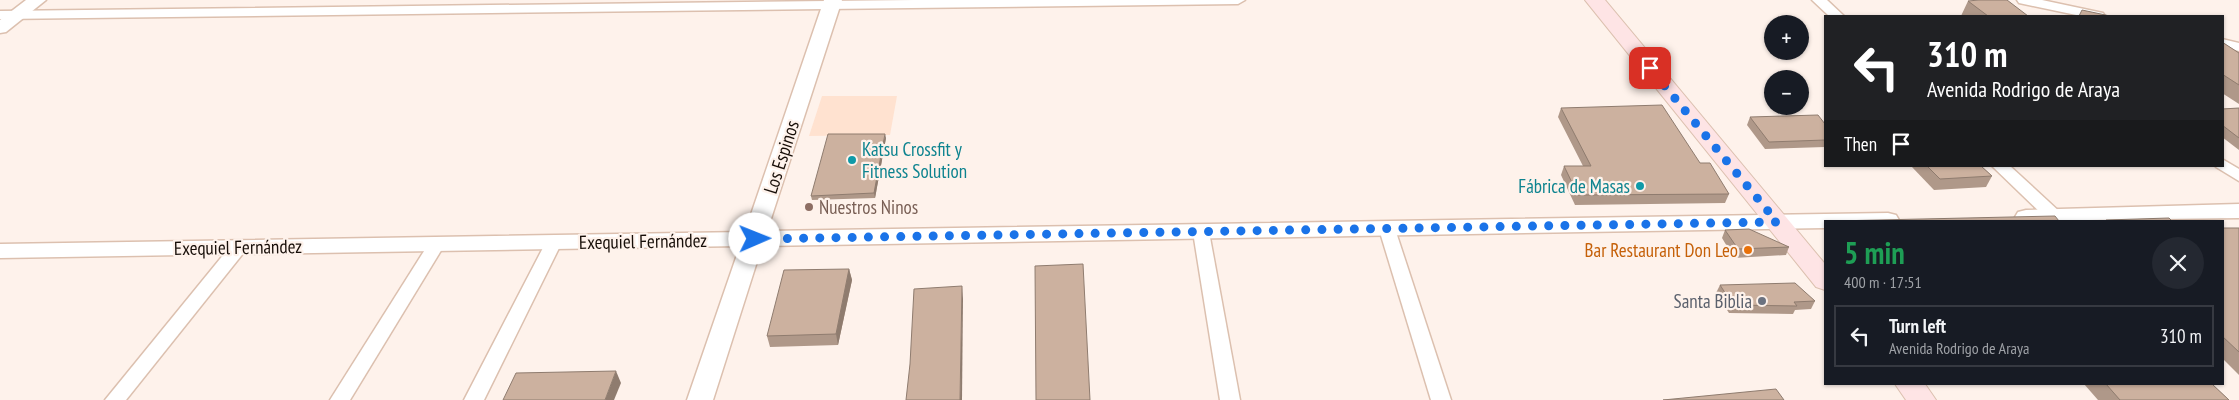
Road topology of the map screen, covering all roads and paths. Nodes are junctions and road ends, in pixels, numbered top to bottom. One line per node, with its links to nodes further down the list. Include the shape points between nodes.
1 (37, 0): 8 (street)
2 (1238, 0): 6 (street)
3 (1595, 0): 22 (main road)
4 (1819, 0): 9 (street)
5 (2024, 0): 11 (street)
6 (832, 2): 8 (street); 25 (street, Los Espinos)
7 (2010, 3): 10 (street)
8 (8, 15): 12 (street)
9 (1836, 15)
10 (2027, 15)
11 (2093, 15)
12 (0, 28)
13 (2224, 43): 14 (street)
14 (2239, 47)
15 (2224, 165): 17 (street)
16 (2001, 167): 19 (street)
17 (2239, 176)
18 (2239, 212): 19 (street)
19 (2055, 216): 20 (street)
20 (2006, 218)
21 (1824, 221): 22 (street, Exequiel Fernández)
22 (1777, 222): 23 (street, Exequiel Fernández); 30 (main road)
23 (1387, 229): 24 (street, Exequiel Fernández); 37 (street)
24 (1201, 232): 25 (street, Exequiel Fernández); 36 (street)
25 (755, 239): 26 (street, Exequiel Fernández); 35 (street, Los Espinos)
26 (554, 242): 27 (street, Exequiel Fernández); 34 (street)
27 (437, 244): 28 (street, Exequiel Fernández); 33 (street)
28 (239, 248): 29 (street, Exequiel Fernández); 32 (street)
29 (0, 251)
30 (1824, 280)
31 (1910, 385): 38 (main road)
32 (115, 400)
33 (340, 400)
34 (474, 400)
35 (700, 400)
36 (1230, 400)
37 (1442, 400)
38 (1922, 400)

